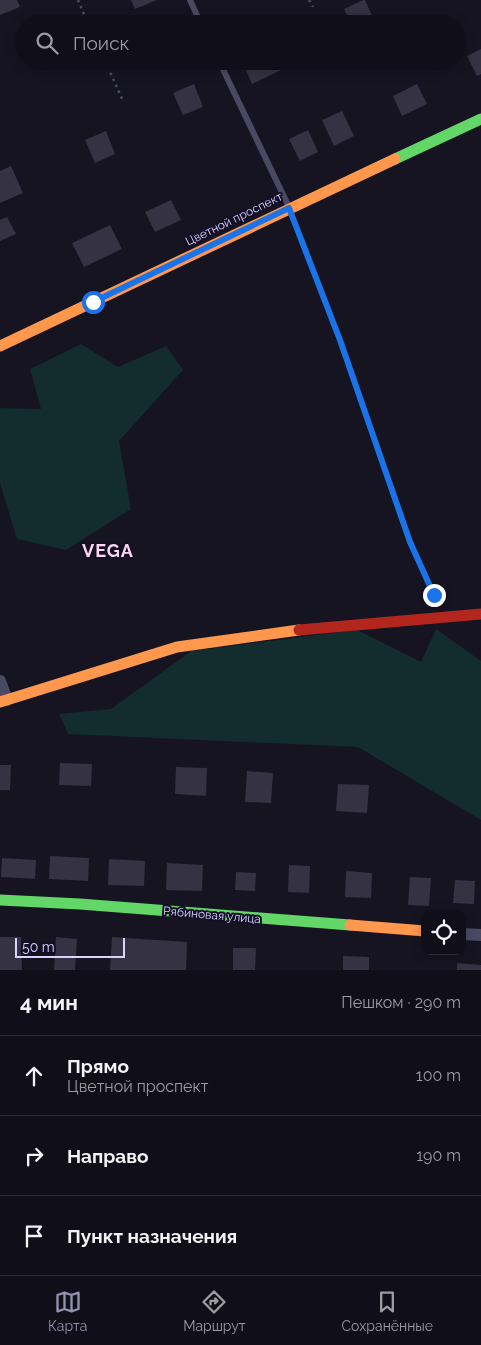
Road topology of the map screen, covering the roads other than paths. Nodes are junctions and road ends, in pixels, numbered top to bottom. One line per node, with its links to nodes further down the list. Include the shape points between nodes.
1 (190, 0): 2 (lane)
2 (197, 15)
3 (223, 70): 5 (lane)
4 (481, 119): 5 (street, Цветной проспект)
5 (289, 208): 6 (street, Цветной проспект)
6 (0, 346)
7 (481, 614): 9 (street, via 296,630 178,647)
8 (0, 681): 9 (street)
9 (4, 701)
10 (0, 900): 11 (street, Рябиновая улица)
11 (421, 931)
12 (466, 934): 13 (street)
13 (481, 935)

